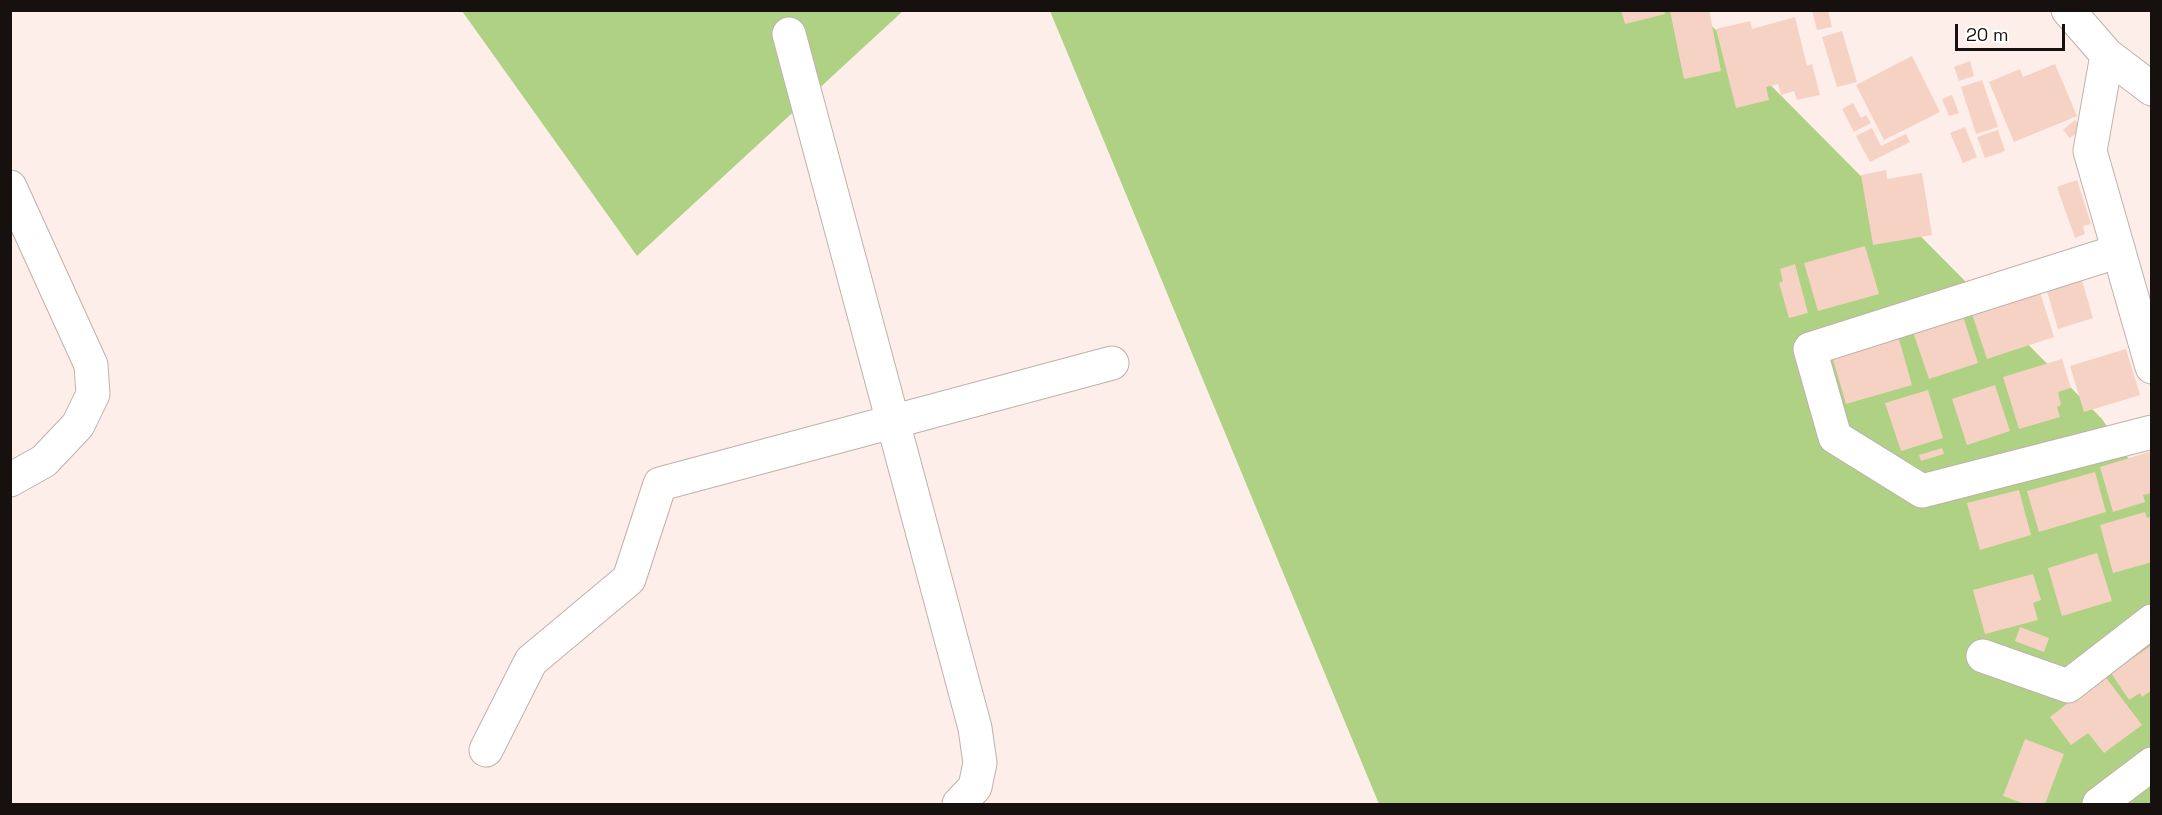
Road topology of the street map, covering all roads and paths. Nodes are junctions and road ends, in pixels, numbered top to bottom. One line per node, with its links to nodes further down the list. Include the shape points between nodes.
1 (2068, 10): 3 (street)
2 (789, 34): 9 (street)
3 (2107, 55): 4 (street); 6 (street, via 2090,151)
4 (2151, 89)
5 (10, 187): 11 (street, via 91,365 93,394 78,425 44,461)
6 (2119, 252): 8 (street); 10 (street, via 1810,349 1834,437 1923,491)
7 (1112, 363): 9 (street)
8 (2151, 367)
9 (893, 423): 14 (street, via 660,484 629,579 531,661); 16 (street, via 975,728 980,763 975,787)
10 (2151, 432)
11 (10, 480)
12 (2151, 621): 13 (street, via 2068,686)
13 (1983, 656)
14 (486, 750)
15 (2151, 764): 17 (street)
16 (959, 804)
17 (2100, 804)

